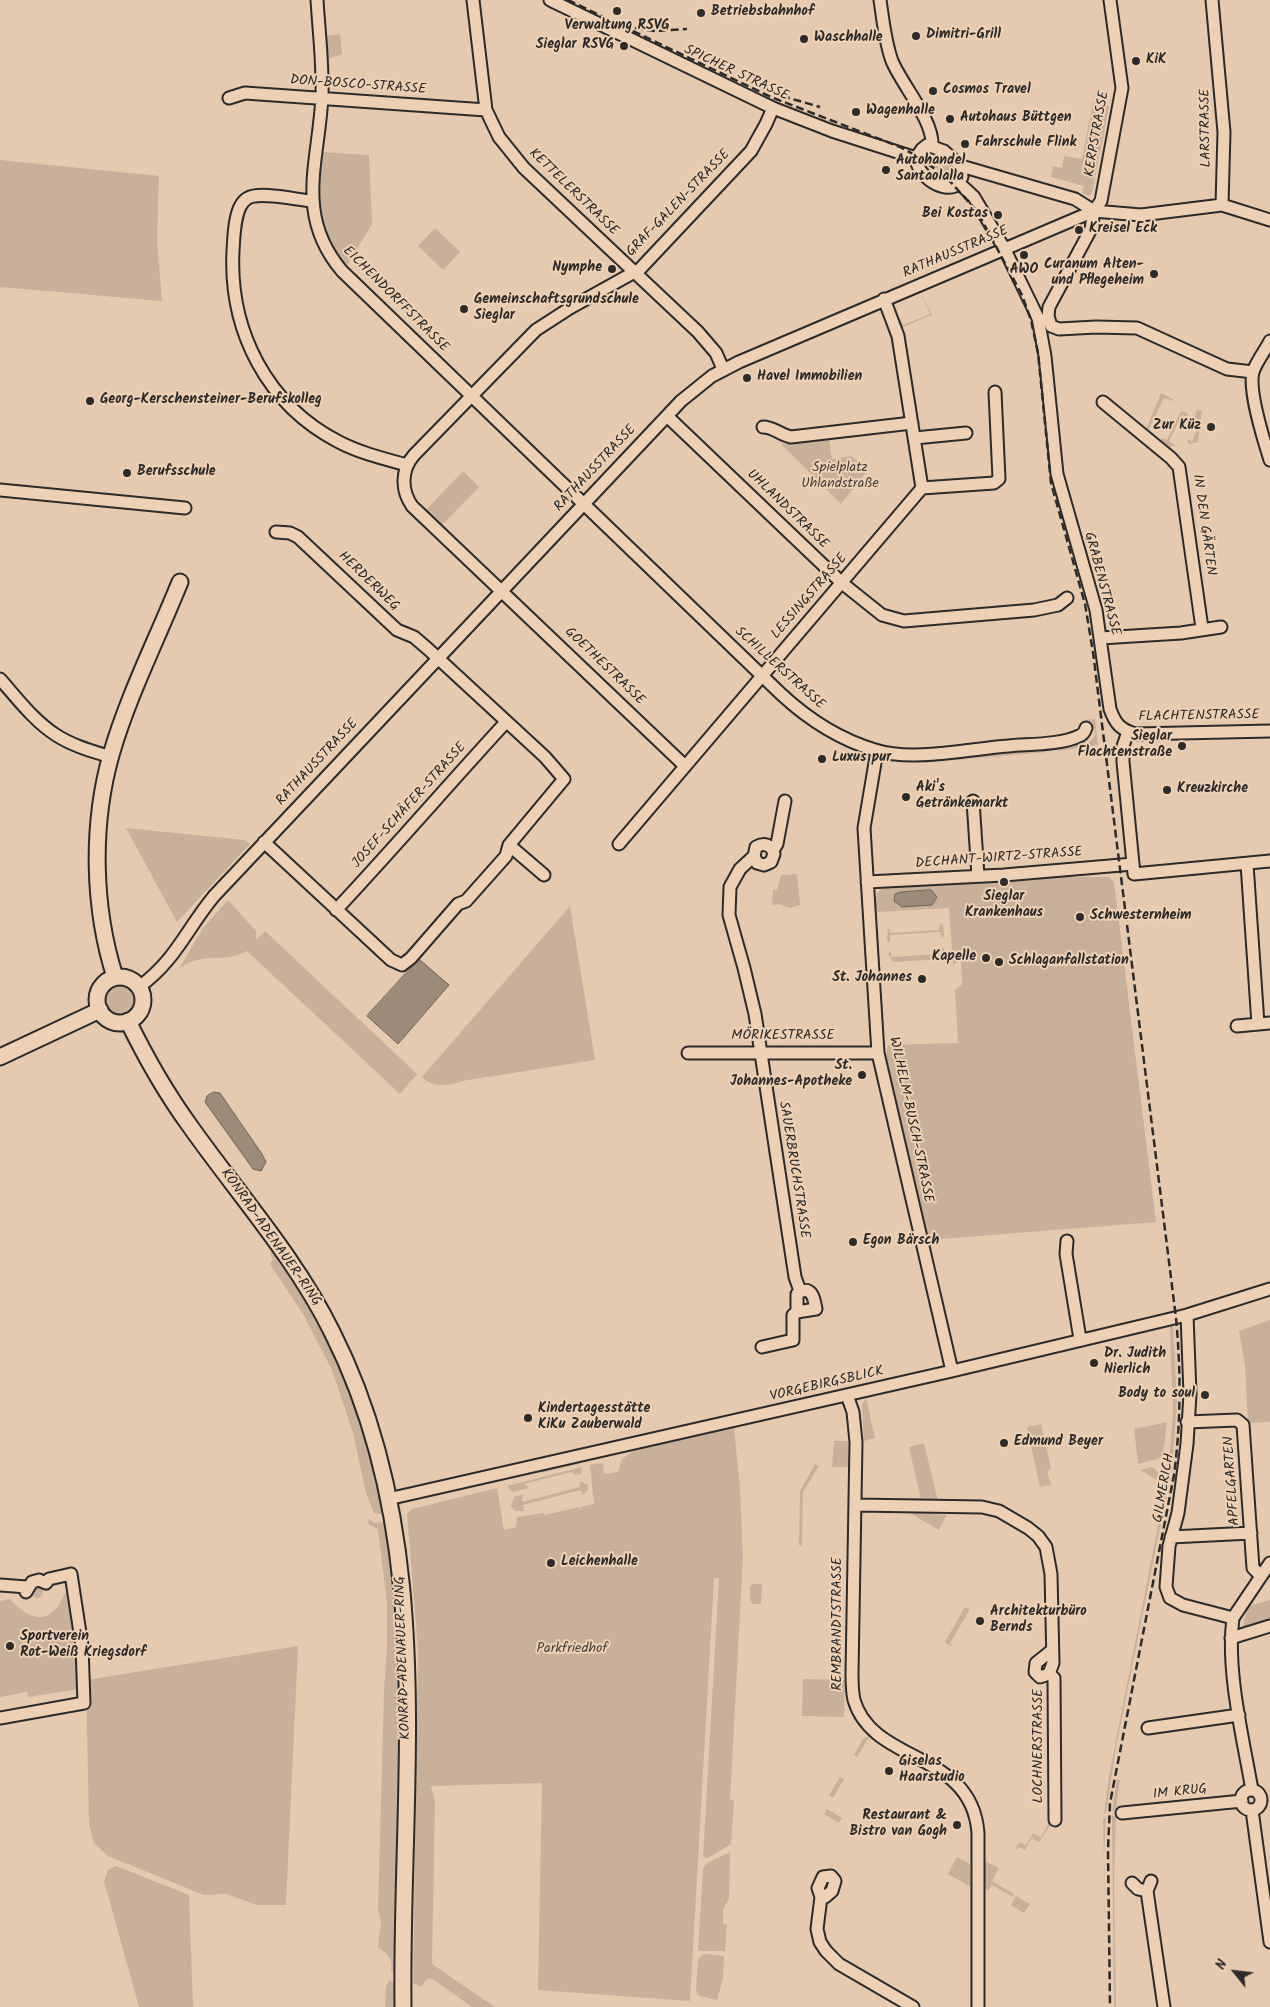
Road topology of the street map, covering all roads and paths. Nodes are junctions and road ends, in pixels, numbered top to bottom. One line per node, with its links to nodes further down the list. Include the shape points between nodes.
1 (317, 0): 8 (street, EICHENDORFFSTRASSE)
2 (473, 0): 10 (street, KETTELERSTRASSE)
3 (550, 0): 9 (street, SPICHER STRASSE)
4 (880, 0): 11 (street, via 892,60 928,126)
5 (1110, 0): 17 (street, KERPSTRASSE, via 1122,88 1101,201)
6 (1212, 0): 16 (street, LARSTRASSE, via 1224,132)
7 (229, 98): 8 (street, DON-BOSCO-STRASSE, via 245,94)
8 (322, 99): 10 (street, DON-BOSCO-STRASSE); 15 (street, EICHENDORFFSTRASSE)
9 (772, 108): 12 (street, SPICHER STRASSE); 20 (street, GRAF-GALEN-STRASSE, via 750,150)
10 (486, 110): 20 (street, KETTELERSTRASSE, via 499,137 517,160)
11 (932, 146): 12 (street, via 922,149); 13 (street)
12 (916, 158): 14 (street, via 920,171 940,186 952,188)
13 (962, 166): 14 (street); 17 (street, via 1075,199)
14 (959, 183): 19 (street, GRABENSTRASSE, via 974,197)
15 (312, 201): 26 (street, EICHENDORFFSTRASSE, via 321,241 331,258); 34 (street, via 258,195 248,197 241,204 233,260 236,302 242,327 266,378 297,413 339,442)
16 (1222, 205): 17 (street, RATHAUSSTRASSE, via 1141,215); 18 (street)
17 (1094, 212): 19 (street, RATHAUSSTRASSE); 24 (street, via 1091,229 1049,307 1049,322 1055,328 1137,328 1226,369)
18 (1270, 220)
19 (1004, 248): 21 (street, RATHAUSSTRASSE); 46 (street, GRABENSTRASSE, via 1041,326 1057,474)
20 (633, 273): 23 (street, KETTELERSTRASSE, via 708,342); 26 (street, GRAF-GALEN-STRASSE, via 542,325)
21 (884, 299): 23 (street, RATHAUSSTRASSE); 29 (street, via 898,336)
22 (1270, 342): 24 (street)
23 (723, 370): 28 (street, RATHAUSSTRASSE, via 704,381)
24 (1254, 372): 33 (street, via 1253,385)
25 (995, 392): 35 (street, via 999,479 994,483)
26 (472, 396): 34 (street, GRAF-GALEN-STRASSE, via 425,442); 37 (street, EICHENDORFFSTRASSE)
27 (1102, 402): 45 (street, IN DEN GÄRTEN, via 1179,467)
28 (667, 416): 37 (street, RATHAUSSTRASSE); 41 (street, UHLANDSTRASSE)
29 (912, 423): 30 (street, via 791,437); 32 (street)
30 (763, 427)
31 (966, 434): 32 (street)
32 (915, 438): 35 (street)
33 (1270, 460)
34 (407, 465): 42 (street, GOETHESTRASSE, via 404,485 412,506)
35 (922, 488): 41 (street, LESSINGSTRASSE)
36 (0, 490): 38 (street)
37 (584, 504): 42 (street, RATHAUSSTRASSE); 48 (street, SCHILLERSTRASSE)
38 (185, 508)
39 (276, 532): 47 (street, HERDERWEG, via 298,537 397,630 414,637)
40 (180, 582): 55 (main road)
41 (842, 584): 43 (street, UHLANDSTRASSE, via 875,611 904,621 1046,608 1058,605); 48 (street, LESSINGSTRASSE)
42 (501, 590): 47 (street, RATHAUSSTRASSE); 56 (street, GOETHESTRASSE)
43 (1066, 598)
44 (1221, 627): 45 (street)
45 (1202, 628): 46 (street, via 1181,633)
46 (1101, 638): 53 (street, GRABENSTRASSE, via 1110,709 1115,723)
47 (437, 658): 50 (street, HERDERWEG); 59 (street, RATHAUSSTRASSE)
48 (762, 676): 54 (street, SCHILLERSTRASSE, via 808,718 831,733); 56 (street, LESSINGSTRASSE)
49 (0, 679): 55 (street, via 55,734)
50 (506, 722): 60 (street, HERDERWEG, via 564,779); 68 (street, JOSEF-SCHÄFER-STRASSE)
51 (1086, 728): 54 (street, SCHILLERSTRASSE, via 1079,737 1052,742 912,754)
52 (1270, 730): 53 (street, FLACHTENSTRASSE)
53 (1128, 732): 64 (street, via 1123,746 1123,762)
54 (877, 751): 67 (street, WILHELM-BUSCH-STRASSE, via 864,828)
55 (111, 757): 69 (main road, via 102,800 97,865 106,942)
56 (685, 766): 61 (street, LESSINGSTRASSE)
57 (785, 801): 76 (street, SAUERBRUCHSTRASSE, via 774,858 768,864 760,864 754,856 740,869 728,903 749,988)
58 (973, 801): 66 (street)
59 (264, 842): 68 (street); 70 (street, RATHAUSSTRASSE, via 203,909 156,975)
60 (509, 844): 65 (street); 68 (street, via 506,856 466,902 458,904 402,965 390,960)
61 (619, 844)
62 (1270, 861): 63 (street, DECHANT-WIRTZ-STRASSE)
63 (1247, 864): 64 (street, DECHANT-WIRTZ-STRASSE); 74 (street)
64 (1134, 869): 66 (street, DECHANT-WIRTZ-STRASSE)
65 (544, 875)
66 (978, 876): 67 (street, DECHANT-WIRTZ-STRASSE)
67 (867, 882): 78 (street, WILHELM-BUSCH-STRASSE)
68 (336, 910)
69 (115, 978): 70 (main road, via 131,979); 71 (main road, via 100,990)
70 (139, 986): 72 (main road, via 143,996 142,1007)
71 (100, 1010): 72 (main road, via 112,1021); 79 (main road)
72 (128, 1021): 90 (main road, KONRAD-ADENAUER-RING, via 176,1106 291,1262 331,1329 356,1387)
73 (1270, 1023): 74 (street)
74 (1258, 1024): 75 (street)
75 (1237, 1026)
76 (759, 1052): 77 (street, MÖRIKESTRASSE); 78 (street, MÖRIKESTRASSE); 82 (street, SAUERBRUCHSTRASSE)
77 (688, 1053)
78 (878, 1053): 87 (street, WILHELM-BUSCH-STRASSE)
79 (0, 1057)
80 (1067, 1241): 85 (street, via 1066,1254)
81 (1270, 1289): 84 (street, VORGEBIRGSBLICK)
82 (800, 1292): 83 (street, SAUERBRUCHSTRASSE, via 795,1298); 83 (street, via 807,1290 814,1295 816,1309)
83 (796, 1312): 86 (street, SAUERBRUCHSTRASSE, via 792,1317 793,1340)
84 (1187, 1315): 85 (street, VORGEBIRGSBLICK); 89 (street, GILMERICH, via 1190,1394)
85 (1080, 1339): 87 (street, VORGEBIRGSBLICK)
86 (762, 1347)
87 (952, 1371): 88 (street, VORGEBIRGSBLICK)
88 (847, 1395): 90 (street, VORGEBIRGSBLICK); 91 (street, REMBRANDTSTRASSE, via 856,1442)
89 (1187, 1422): 92 (street, APFELGARTEN, via 1237,1420 1244,1425); 93 (street, GILMERICH, via 1184,1479)
90 (388, 1499): 114 (main road, KONRAD-ADENAUER-RING, via 403,1587 409,1698)
91 (856, 1505): 100 (street, LOCHNERSTRASSE, via 982,1507 999,1511 1028,1528 1043,1542 1050,1566); 116 (street, REMBRANDTSTRASSE, via 854,1699 863,1718 877,1733 957,1783 976,1816)
92 (1251, 1533): 93 (street, APFELGARTEN); 95 (street, APFELGARTEN, via 1253,1568)
93 (1171, 1537): 97 (street, GILMERICH, via 1166,1576 1168,1594 1183,1606)
94 (1270, 1564): 95 (street)
95 (1260, 1575): 97 (street)
96 (0, 1585): 103 (street, via 26,1590 35,1580 46,1583 49,1579 70,1574 82,1646 84,1703)
97 (1233, 1618): 99 (street)
98 (1270, 1626): 99 (street)
99 (1231, 1638): 102 (street)
100 (1051, 1651): 101 (street, LOCHNERSTRASSE); 101 (street, LOCHNERSTRASSE, via 1035,1667 1040,1677)
101 (1049, 1674): 110 (street, LOCHNERSTRASSE, via 1054,1678)
102 (1239, 1715): 104 (street); 105 (street)
103 (0, 1718)
104 (1148, 1728)
105 (1252, 1790): 106 (street); 107 (street, via 1244,1794)
106 (1266, 1796): 108 (street)
107 (1242, 1802): 108 (street, via 1245,1808); 109 (street, IM KRUG)
108 (1252, 1810): 113 (street)
109 (1122, 1814)
110 (1055, 1820)
111 (1132, 1883): 117 (street, via 1138,1889 1149,1886)
112 (821, 1897): 115 (street, via 817,1929 820,1942 831,1958)
113 (1270, 1942)
114 (403, 2007)
115 (912, 2007)
116 (978, 2007)
117 (1164, 2007)

